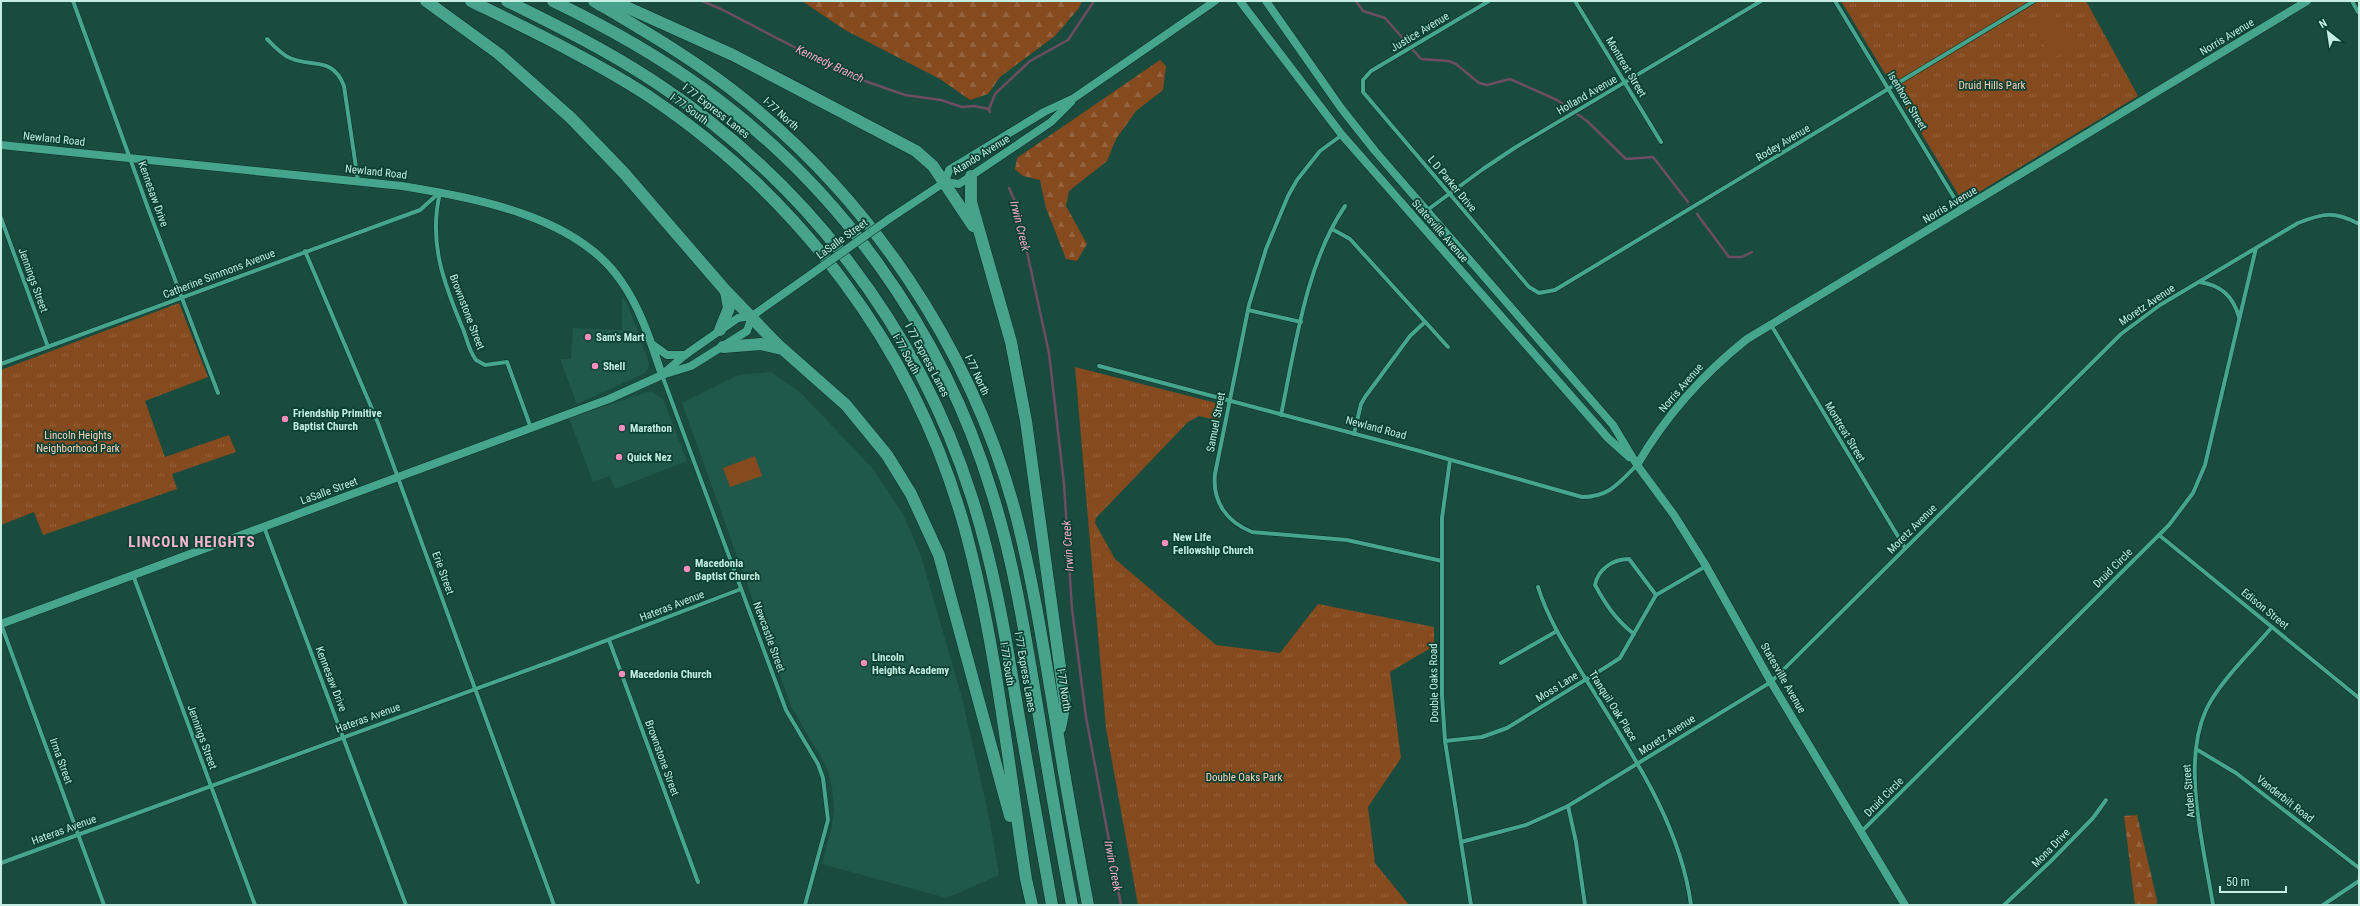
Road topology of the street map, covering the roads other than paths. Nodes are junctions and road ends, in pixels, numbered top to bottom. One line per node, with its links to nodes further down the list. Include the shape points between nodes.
1 (73, 1): 27 (street, Kennesaw Drive)
2 (426, 1): 43 (highway, via 499,54 572,118 624,173)
3 (471, 1): 102 (highway, I-77 South, via 608,72 710,141 750,176 799,226 842,279 880,335 903,374 927,424 964,527 990,642)
4 (507, 1): 111 (highway, I 77 Express Lanes, via 635,69 690,106 732,139 779,182 826,233 855,269 894,326 946,426 982,529 1001,614)
5 (553, 1): 112 (highway, I 77 Express Lanes, via 672,67 726,106 776,148 860,239 925,336 968,424 1000,517 1025,636)
6 (594, 1): 90 (highway, I-77 North, via 712,75 787,137 856,209 926,307 973,394 1008,488 1035,601)
7 (613, 1): 30 (highway, via 733,55 916,151 930,162)
8 (1215, 1): 23 (street, Atando Avenue)
9 (1240, 1): 24 (street, Statesville Avenue)
10 (1266, 1): 35 (street, Statesville Avenue, via 1341,108)
11 (1489, 1): 20 (street, Justice Avenue, via 1371,71)
12 (1575, 1): 21 (street, Montreat Street)
13 (1761, 1): 21 (street, Holland Avenue)
14 (1835, 1): 22 (street, Isenhour Street)
15 (2034, 1): 22 (street, Rodey Avenue)
16 (2307, 1): 34 (street, Norris Avenue)
17 (2352, 1): 18 (street)
18 (2358, 12)
19 (267, 39): 29 (street, via 284,55 295,60 326,66 340,77 344,86)
20 (1363, 80): 32 (street, L D Parker Drive, via 1363,92 1367,99)
21 (1626, 83): 25 (street, Montreat Street); 32 (street, Holland Avenue, via 1516,147)
22 (1889, 89): 34 (street, Isenhour Street); 44 (street, Rodey Avenue, via 1555,290)
23 (1074, 98): 28 (street, Atando Avenue, via 1051,122); 30 (street, Atando Avenue, via 1044,112 949,170)
24 (1342, 135): 46 (street, Samuel Street, via 1320,151 1288,196 1259,270); 68 (street, Statesville Avenue, via 1608,438)
25 (1661, 142)
26 (1, 145): 27 (street, Newland Road)
27 (130, 158): 29 (street, Newland Road); 45 (street, Kennesaw Drive)
28 (971, 176): 30 (street, Atando Avenue, via 959,184); 39 (highway, via 970,196)
29 (358, 181): 31 (street, Newland Road)
30 (945, 182): 39 (highway); 47 (street, LaSalle Street, bridge)
31 (440, 193): 41 (street, Catherine Simmons Avenue, via 420,210); 53 (street, Newland Road, via 536,219 560,228 584,242 604,259 621,281 637,308); 65 (street, Brownstone Street, via 434,215 441,268 450,297 476,360 486,365 507,362)
32 (1449, 194): 35 (street, Holland Avenue); 44 (street, L D Parker Drive, via 1529,287)
33 (1345, 206): 38 (street)
34 (1962, 210): 51 (street, Norris Avenue)
35 (1426, 211): 68 (street, Statesville Avenue, via 1613,425)
36 (1, 218): 54 (street, Jennings Street)
37 (2359, 224): 40 (street, Moretz Avenue, via 2341,216 2324,214 2298,223)
38 (1332, 229): 49 (street, via 1311,279); 50 (street, via 1350,239)
39 (978, 233): 90 (highway, via 997,286 1011,342 1029,442 1065,703)
40 (2256, 248): 42 (street, Moretz Avenue); 48 (street, Druid Circle)
41 (305, 251): 45 (street, Catherine Simmons Avenue); 69 (street, Erie Street, via 378,423)
42 (2198, 282): 48 (street, via 2218,287 2226,292); 72 (street, Moretz Avenue, via 2142,316 2113,341)
43 (725, 290): 47 (highway); 52 (highway, via 729,308)
44 (1539, 293)
45 (182, 297): 54 (street, Catherine Simmons Avenue); 62 (street, Kennesaw Drive)
46 (1248, 310): 49 (street); 63 (street, Samuel Street)
47 (752, 316): 52 (street, LaSalle Street, via 738,318); 55 (street, LaSalle Street, via 747,331); 57 (highway)
48 (2239, 319): 71 (street, Druid Circle, via 2205,465 2192,495)
49 (1301, 322): 64 (street)
50 (1425, 322): 56 (street); 66 (street, via 1410,336 1365,397)
51 (1771, 325): 68 (street, Norris Avenue, via 1747,340 1706,376 1652,439); 72 (street, Montreat Street)
52 (720, 330): 58 (street, LaSalle Street)
53 (650, 342): 58 (street, via 667,355); 61 (street, Newland Road)
54 (48, 347): 59 (street, Catherine Simmons Avenue)
55 (723, 347): 57 (highway, via 761,344); 61 (street, LaSalle Street, via 691,366)
56 (1448, 347)
57 (785, 350): 102 (highway, via 846,405 876,441 911,494 932,537 947,581)
58 (685, 355): 61 (street, LaSalle Street)
59 (1, 364)
60 (1099, 366): 63 (street, Newland Road)
61 (662, 375): 65 (street, LaSalle Street, via 609,399); 77 (street, Newcastle Street)
62 (218, 393)
63 (1229, 401): 64 (street, Newland Road); 73 (street, Samuel Street, via 1215,486 1220,506 1231,521 1252,532 1347,540)
64 (1281, 415): 66 (street, Newland Road)
65 (531, 428): 69 (street, LaSalle Street)
66 (1354, 434): 67 (street, Newland Road)
67 (1450, 460): 68 (street, Newland Road, via 1582,497 1596,497 1608,492); 73 (street, Double Oaks Road, via 1443,506)
68 (1637, 465): 74 (street, Statesville Avenue, via 1674,515)
69 (398, 477): 70 (street, LaSalle Street); 87 (street, Erie Street)
70 (264, 527): 75 (street, LaSalle Street); 89 (street, Kennesaw Drive)
71 (2159, 535): 80 (street, Edison Street); 97 (street, Druid Circle)
72 (1905, 548): 86 (street, Moretz Avenue)
73 (1442, 561): 91 (street, Double Oaks Road, via 1442,695)
74 (1706, 566): 78 (street); 86 (street, Statesville Avenue)
75 (133, 575): 79 (street, LaSalle Street); 94 (street, Jennings Street)
76 (1538, 587): 81 (street, Tranquil Oak Place)
77 (741, 589): 83 (street, Hateras Avenue); 109 (street, Newcastle Street, via 786,710 824,778 828,820)
78 (1656, 595): 82 (street, Moss Lane); 82 (street, via 1629,559 1614,562 1598,575 1595,585 1604,602 1618,621)
79 (1, 624): 98 (street, Irma Street)
80 (2272, 627): 88 (street, Edison Street); 92 (street, Arden Street, via 2214,697 2201,724)
81 (1557, 631): 84 (street); 85 (street, Tranquil Oak Place)
82 (1634, 634): 85 (street, Moss Lane, via 1620,658)
83 (609, 640): 87 (street, Hateras Avenue); 104 (street, Brownstone Street)
84 (1501, 663)
85 (1586, 679): 91 (street, Moss Lane, via 1507,728 1482,737); 93 (street, Tranquil Oak Place)
86 (1771, 682): 93 (street, Moretz Avenue); 97 (street, Statesville Avenue)
87 (476, 688): 89 (street, Hateras Avenue); 108 (street, Erie Street)
88 (2359, 698)
89 (344, 736): 94 (street, Hateras Avenue); 107 (street, Kennesaw Drive)
90 (1058, 737): 113 (highway, I-77 North)
91 (1445, 741): 99 (street, Double Oaks Road)
92 (2196, 749): 101 (street, Vanderbilt Road, via 2236,773); 119 (street, Arden Street, via 2196,791)
93 (1638, 764): 96 (street, Moretz Avenue); 116 (street, Tranquil Oak Place, via 1672,834)
94 (210, 785): 98 (street, Hateras Avenue); 106 (street, Jennings Street)
95 (2106, 800): 118 (street, Mona Drive, via 2093,818)
96 (1568, 806): 99 (street, Moretz Avenue, via 1526,826); 115 (street)
97 (1862, 831): 117 (street, Statesville Avenue)
98 (78, 835): 100 (street, Hateras Avenue); 105 (street, Irma Street)
99 (1460, 842): 114 (street, Double Oaks Road)
100 (1, 863)
101 (2359, 868)
102 (1026, 879): 110 (highway, I-77 South)
103 (2359, 881): 120 (street)
104 (698, 882)
105 (104, 905)
106 (255, 905)
107 (406, 905)
108 (554, 905)
109 (805, 905)
110 (1032, 905)
111 (1052, 905)
112 (1072, 905)
113 (1088, 905)
114 (1471, 905)
115 (1585, 905)
116 (1691, 905)
117 (1905, 905)
118 (2004, 905)
119 (2213, 905)
120 (2323, 905)

